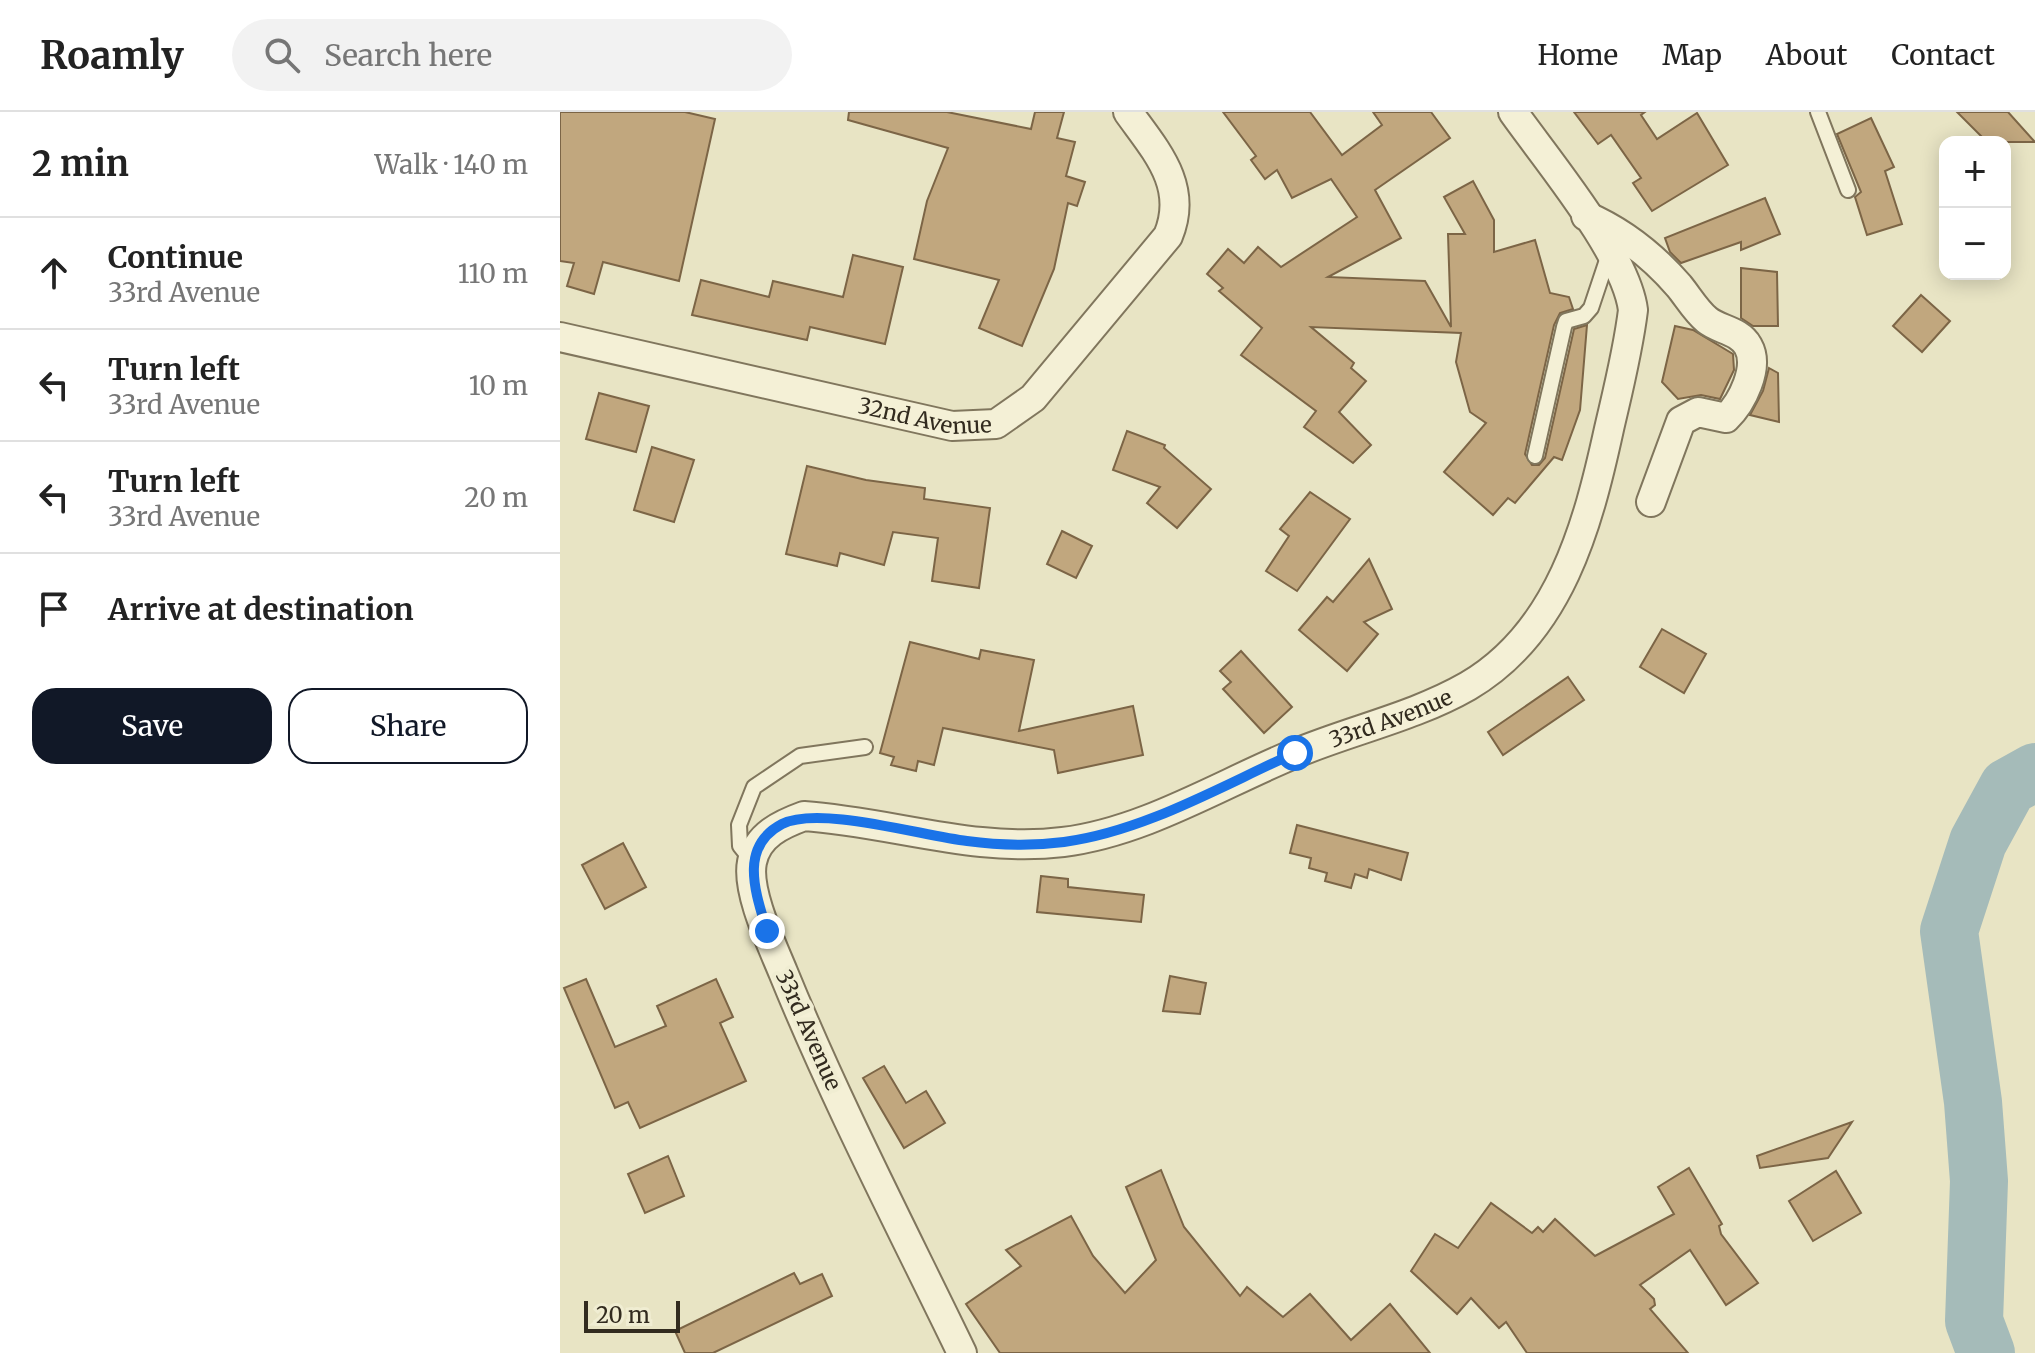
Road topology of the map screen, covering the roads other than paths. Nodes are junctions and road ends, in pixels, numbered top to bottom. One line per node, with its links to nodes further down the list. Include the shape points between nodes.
1 (1128, 112): 7 (street, 32nd Avenue, via 1175,186 1175,220 1168,236 1033,398 996,424 952,426)
2 (1513, 112): 5 (street, 33rd Avenue)
3 (1818, 112): 4 (lane)
4 (1848, 190)
5 (1586, 216): 6 (street, 33rd Avenue); 9 (street, via 1632,241 1709,322 1735,333 1752,355 1744,398 1726,418 1698,412 1681,421)
6 (1609, 254): 8 (lane, via 1591,308 1566,321); 11 (street, 33rd Avenue, via 1631,295 1633,310 1590,514 1565,577 1523,640 1495,668 1430,704 1295,753 1104,834 1062,842 969,841 804,816 764,838)
7 (560, 337)
8 (1535, 456)
9 (1651, 502)
10 (865, 747): 11 (lane, via 800,756 754,787 739,825 740,846)
11 (752, 861): 12 (street, 33rd Avenue, via 767,931 811,1040)
12 (962, 1353)

